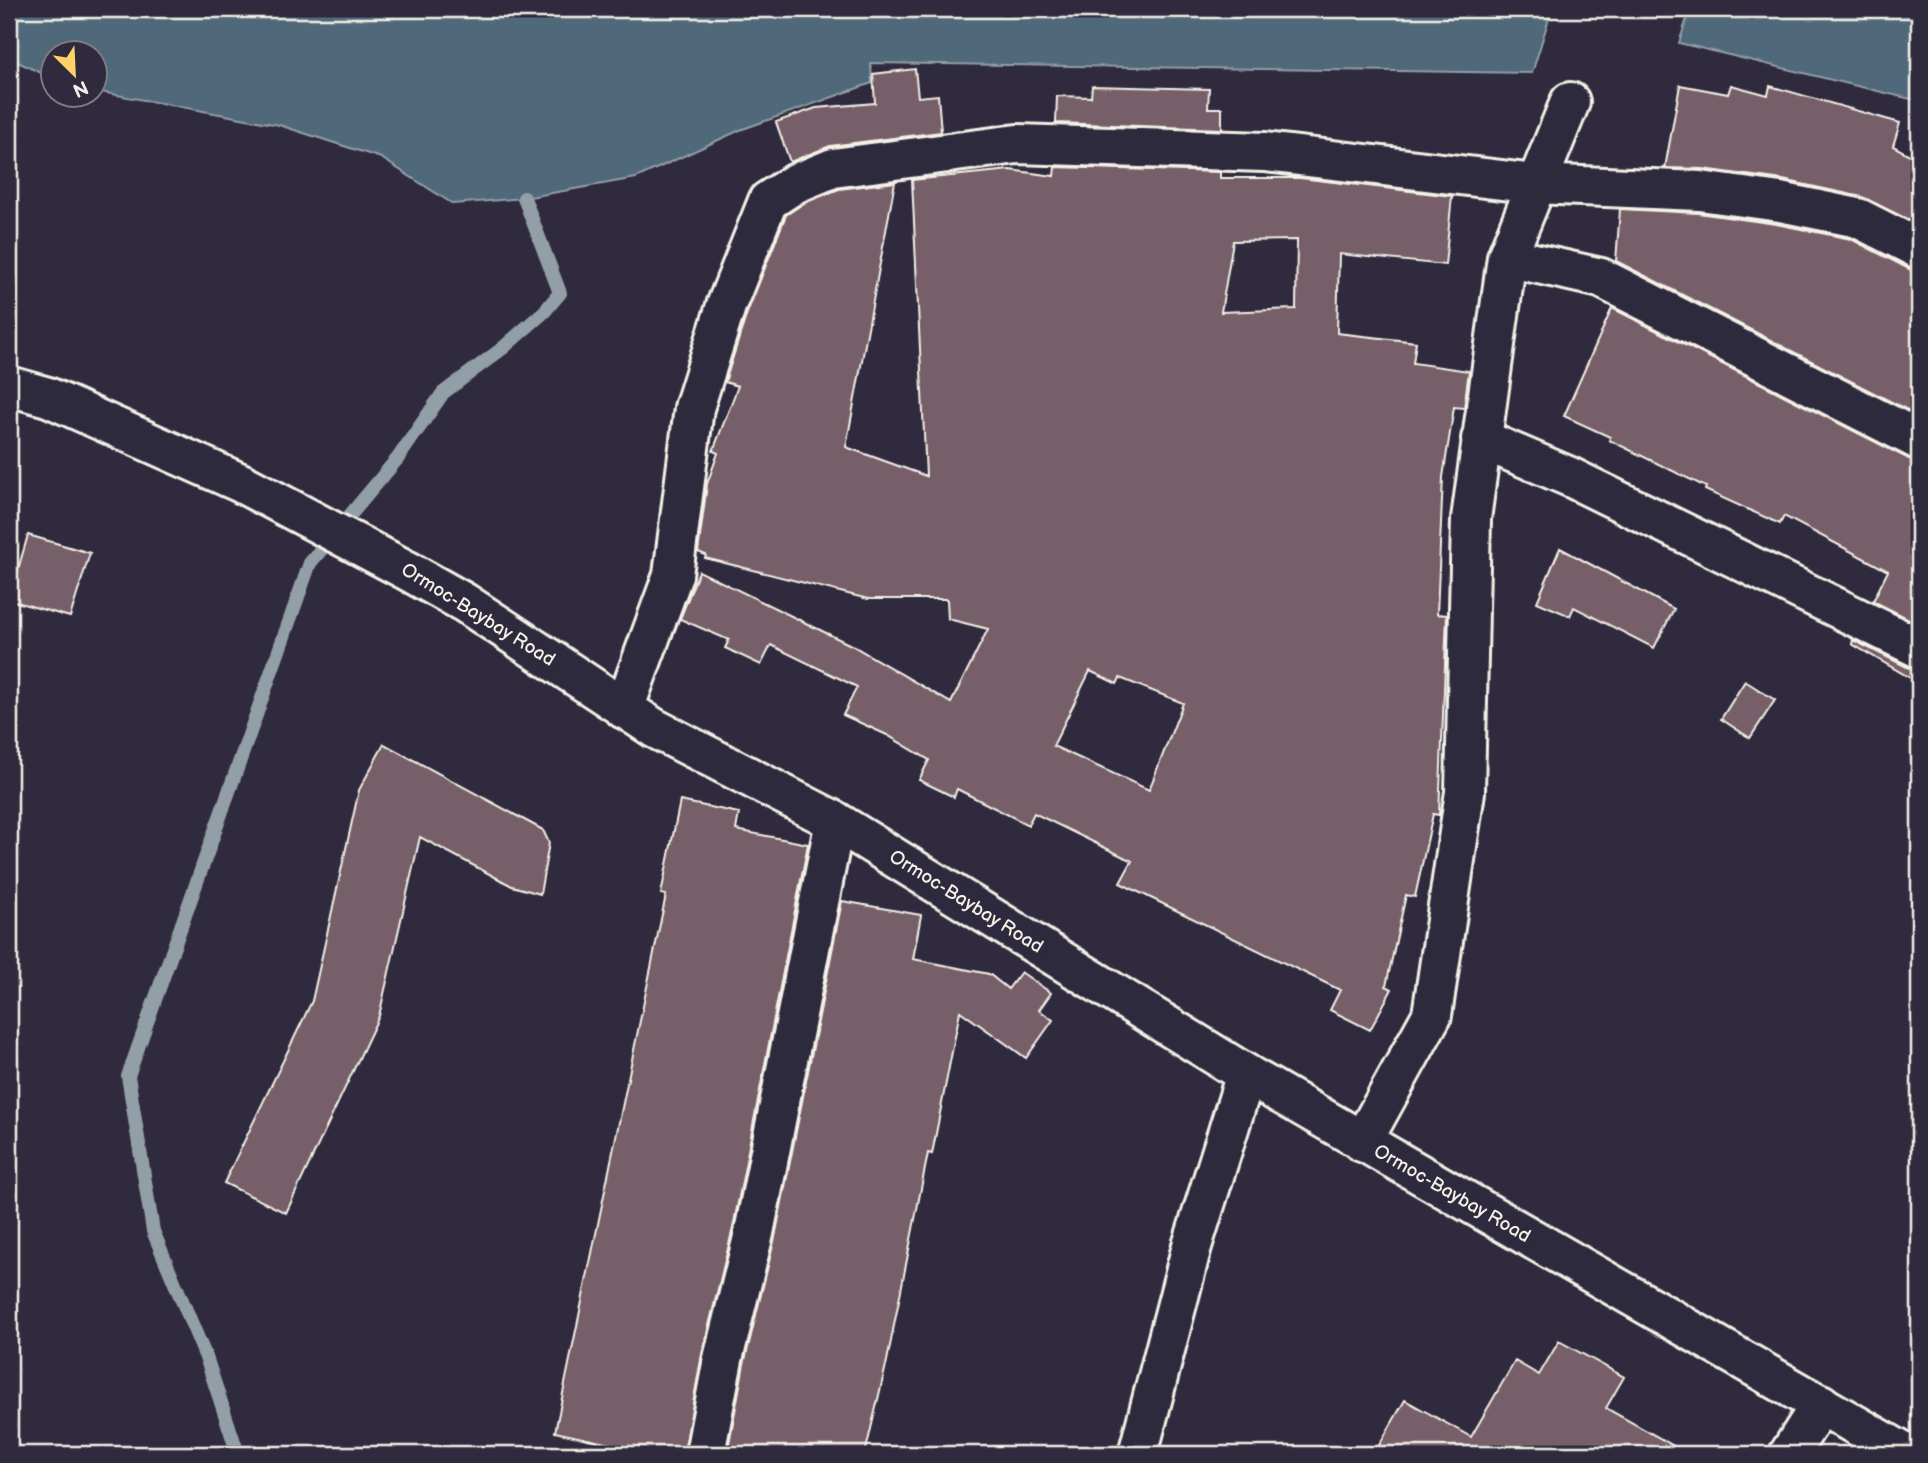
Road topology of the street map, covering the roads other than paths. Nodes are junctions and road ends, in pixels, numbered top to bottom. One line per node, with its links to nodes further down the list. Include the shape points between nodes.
1 (1570, 102): 2 (main road)
2 (1535, 184): 3 (main road, via 1700,191 1780,202 1858,218); 4 (main road); 9 (main road, via 1265,152 1017,144 833,168 794,184 768,201 726,306 694,408 673,575)
3 (1919, 249)
4 (1507, 257): 6 (main road); 7 (main road, via 1601,278)
5 (9, 386): 9 (main road, Ormoc-Baybay Road, via 48,397 241,482 465,603)
6 (1481, 439): 8 (main road, via 1570,477); 12 (main road, via 1471,519 1465,792 1432,1015)
7 (1919, 440)
8 (1919, 648)
9 (624, 709): 10 (main road, Ormoc-Baybay Road)
10 (835, 821): 11 (main road, Ormoc-Baybay Road); 14 (main road, via 754,1233)
11 (1246, 1074): 12 (main road, Ormoc-Baybay Road); 15 (main road, via 1192,1246)
12 (1362, 1142): 13 (main road, Ormoc-Baybay Road)
13 (1821, 1404): 16 (main road); 17 (main road, Ormoc-Baybay Road)
14 (705, 1454)
15 (1138, 1454)
16 (1789, 1454)
17 (1906, 1454)

